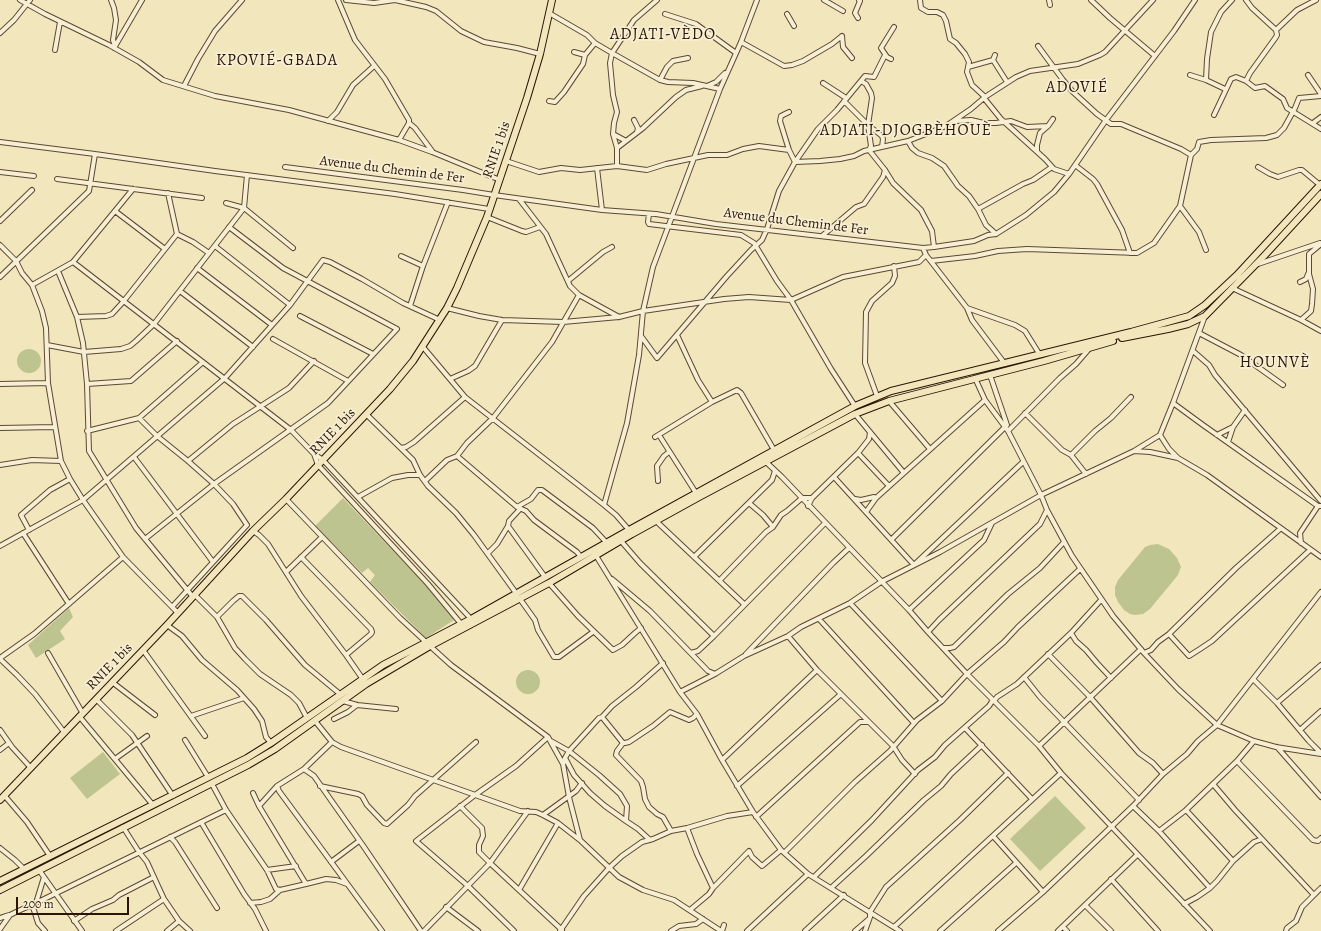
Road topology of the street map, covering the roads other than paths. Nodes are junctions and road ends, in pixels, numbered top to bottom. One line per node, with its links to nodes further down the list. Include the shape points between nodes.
1 (20, 0): 23 (street)
2 (30, 0): 23 (street)
3 (111, 0): 40 (street, via 116,20)
4 (142, 0): 40 (street)
5 (242, 0): 66 (street, via 215,31)
6 (338, 0): 54 (street, via 355,40)
7 (346, 0): 21 (street)
8 (419, 0): 24 (street)
9 (552, 0): 27 (main road, RNIE 1 bis)
10 (657, 0): 45 (street, via 634,20)
11 (824, 0): 26 (street)
12 (859, 0): 30 (street, via 855,13)
13 (920, 0): 56 (street, via 920,8 943,15 950,39 965,54 969,62)
14 (1049, 0): 25 (street)
15 (1091, 0): 34 (street)
16 (1153, 0): 34 (street)
17 (1195, 0): 49 (street, Avenue du Chemin de Fer)
18 (1232, 0): 61 (street, via 1215,22 1211,32)
19 (1246, 0): 35 (street)
20 (1316, 0): 35 (street, via 1297,10)
21 (361, 1): 24 (street, via 374,3 395,0)
22 (756, 1): 37 (street)
23 (27, 4): 31 (street); 36 (street)
24 (416, 4): 44 (street, via 436,11 461,31 484,42)
25 (1050, 5)
26 (843, 10)
27 (549, 13): 38 (street, via 587,35); 44 (main road, RNIE 1 bis)
28 (665, 14): 43 (street, via 696,24)
29 (788, 14): 32 (street)
30 (858, 18)
31 (60, 22): 40 (street); 41 (street)
32 (794, 26)
33 (894, 27): 48 (street, via 881,48)
34 (1125, 30): 49 (street); 55 (street, via 1100,55 1078,64)
35 (1276, 30): 63 (street, via 1276,38)
36 (0, 33)
37 (741, 42): 43 (street); 51 (street, via 784,66 803,61 842,36 843,47)
38 (595, 43): 45 (street); 46 (street)
39 (1038, 46): 55 (street)
40 (114, 47): 66 (street, via 158,77)
41 (55, 50)
42 (574, 52): 46 (street)
43 (736, 53): 57 (street)
44 (540, 54): 104 (main road, RNIE 1 bis)
45 (612, 54): 60 (street); 90 (street, via 610,63 617,112)
46 (585, 55): 73 (street, via 583,64 564,92 555,102)
47 (996, 55): 53 (street)
48 (885, 56): 52 (street); 62 (street, via 874,77 865,76)
49 (1155, 56): 81 (street, Avenue du Chemin de Fer)
50 (688, 58): 60 (street, via 673,61)
51 (852, 58)
52 (891, 59)
53 (993, 60): 56 (street); 64 (street)
54 (374, 66): 79 (street, via 353,85 337,112); 85 (street, via 394,93)
55 (1052, 66): 64 (street, via 1030,71); 81 (street, via 1087,106)
56 (968, 67): 71 (street, via 967,72 972,85)
57 (729, 68): 67 (street, via 716,82); 68 (street)
58 (1190, 75): 61 (street)
59 (1308, 75): 70 (street)
60 (660, 80): 67 (street)
61 (1206, 80): 69 (street)
62 (861, 81): 72 (street); 86 (street, via 866,84 872,98)
63 (1246, 81): 69 (street, via 1232,77); 74 (street, via 1255,88 1265,86 1283,99 1287,108)
64 (1007, 82): 71 (street)
65 (823, 83): 72 (street)
66 (184, 86): 79 (street, via 215,96)
67 (704, 86): 68 (street); 89 (street, via 686,90)
68 (720, 89): 103 (street)
69 (1225, 89): 76 (street)
70 (1321, 95): 74 (street, via 1299,98)
71 (984, 98): 82 (street); 83 (street)
72 (845, 100): 86 (street); 105 (street, via 818,129)
73 (549, 101)
74 (1294, 111): 84 (street); 102 (street, via 1277,135 1266,138 1199,142)
75 (789, 112): 97 (street, via 780,118)
76 (1214, 115)
77 (1321, 117): 84 (street)
78 (1053, 119): 87 (street)
79 (328, 120): 91 (street)
80 (634, 120): 89 (street)
81 (1106, 120): 102 (street, via 1114,125 1121,124); 106 (street, Avenue du Chemin de Fer)
82 (954, 121): 83 (street); 93 (street)
83 (1005, 122): 87 (street, via 1013,121 1028,127); 100 (street)
84 (1313, 123): 88 (street)
85 (409, 124): 91 (street); 99 (street, via 415,128)
86 (868, 125): 95 (street, via 882,136); 98 (street, via 871,146)
87 (1048, 126): 100 (street, via 1040,133 1036,145)
88 (1321, 129)
89 (637, 132): 92 (street)
90 (613, 134): 92 (street); 96 (street)
91 (399, 140): 99 (street)
92 (626, 141): 96 (street)
93 (908, 141): 95 (street); 133 (street, via 918,153 944,166)
94 (0, 142): 101 (street, Avenue du Chemin de Fer)
95 (882, 147): 98 (street)
96 (617, 148): 107 (street)
97 (789, 150): 103 (street, via 759,146 727,155 708,155); 105 (street)
98 (868, 150): 105 (street, via 840,159); 112 (street)
99 (432, 152): 118 (street)
100 (1037, 152): 109 (street)
101 (95, 154): 115 (street, Avenue du Chemin de Fer); 119 (street)
102 (1191, 155): 130 (street)
103 (694, 159): 107 (street, via 647,170); 138 (street)
104 (506, 161): 111 (street, via 539,172 560,168); 118 (main road, RNIE 1 bis)
105 (795, 162): 143 (street, via 779,191)
106 (1076, 165): 114 (street, Avenue du Chemin de Fer); 158 (street, via 1097,184 1122,230)
107 (617, 166): 111 (street)
108 (285, 167): 125 (street, Avenue du Chemin de Fer)
109 (1052, 167): 114 (street); 133 (street)
110 (1258, 167): 120 (street, via 1278,176 1302,170)
111 (597, 168): 134 (street)
112 (885, 170): 146 (street, via 864,204 856,207); 154 (street, via 893,183 921,210 932,231)
113 (0, 172): 116 (street)
114 (1069, 174): 145 (street, Avenue du Chemin de Fer, via 1047,199)
115 (248, 175): 129 (street, Avenue du Chemin de Fer); 131 (street)
116 (34, 176)
117 (57, 179): 119 (street)
118 (500, 180): 125 (main road, RNIE 1 bis)
119 (91, 183): 121 (street); 161 (street, via 89,191)
120 (1321, 185): 209 (main road, via 1237,275 1195,313)
121 (133, 189): 123 (street); 135 (street)
122 (32, 190): 139 (street)
123 (168, 193): 126 (street); 144 (street)
124 (1321, 194): 164 (main road)
125 (494, 195): 127 (street, Avenue du Chemin de Fer); 132 (main road, RNIE 1 bis)
126 (202, 198)
127 (519, 199): 134 (street, Avenue du Chemin de Fer); 141 (street)
128 (226, 202): 131 (street)
129 (448, 202): 132 (street, Avenue du Chemin de Fer); 165 (street)
130 (1180, 206): 156 (street, via 1200,232); 158 (street, via 1154,243)
131 (244, 208): 142 (street); 152 (street)
132 (489, 209): 137 (main road, RNIE 1 bis)
133 (978, 209): 145 (street, via 986,225)
134 (602, 210): 136 (street, Avenue du Chemin de Fer)
135 (115, 212): 155 (street); 163 (street)
136 (649, 214): 138 (street, Avenue du Chemin de Fer); 140 (street, via 649,224)
137 (487, 217): 141 (street, via 526,232); 183 (main road, RNIE 1 bis)
138 (671, 217): 140 (street); 143 (street, Avenue du Chemin de Fer)
139 (0, 221)
140 (668, 225): 150 (street, via 741,235); 185 (street, via 653,267)
141 (540, 227): 171 (street, via 546,234)
142 (229, 228): 149 (street); 172 (street)
143 (767, 229): 146 (street, Avenue du Chemin de Fer); 150 (street)
144 (177, 234): 155 (street); 157 (street)
145 (996, 234): 154 (street, Avenue du Chemin de Fer, via 974,242)
146 (822, 236): 153 (street, Avenue du Chemin de Fer)
147 (1321, 244): 164 (street); 169 (street, via 1309,254)
148 (0, 245): 161 (street)
149 (215, 246): 157 (street); 181 (street)
150 (756, 246): 178 (street); 180 (street)
151 (612, 247): 171 (street)
152 (293, 248)
153 (923, 248): 154 (street, Avenue du Chemin de Fer); 159 (street)
154 (934, 248)
155 (166, 249): 179 (street)
156 (1206, 250)
157 (209, 253): 167 (street)
158 (1130, 253): 162 (street, via 1027,249)
159 (926, 255): 162 (street); 166 (street, via 919,262)
160 (402, 256): 165 (street)
161 (16, 261): 170 (street); 174 (street)
162 (931, 261): 184 (street)
163 (73, 262): 168 (street); 179 (street)
164 (1256, 265): 175 (main road)
165 (423, 266): 182 (street)
166 (894, 266): 178 (street, via 843,277); 222 (street, via 895,276 892,283 872,301 866,312 865,363)
167 (197, 268): 176 (street); 195 (street)
168 (58, 271): 174 (street); 188 (street)
169 (1308, 274): 173 (street, via 1306,280); 192 (street, via 1313,289 1311,311)
170 (0, 277)
171 (568, 281): 177 (street)
172 (307, 282): 181 (street); 182 (street, via 322,260 338,266); 208 (street, via 397,329)
173 (1300, 282)
174 (32, 285): 202 (street, via 46,328)
175 (1232, 288): 187 (main road); 192 (street)
176 (180, 291): 194 (street); 203 (street)
177 (579, 295): 189 (street); 193 (street)
178 (791, 300): 180 (street, via 749,297); 230 (street)
179 (123, 302): 188 (street, via 109,315); 194 (street)
180 (704, 302): 185 (street); 198 (street)
181 (290, 305): 195 (street)
182 (410, 306): 190 (street)
183 (447, 308): 190 (main road, RNIE 1 bis); 191 (street)
184 (967, 308): 209 (street, via 1025,331); 212 (street, via 972,320)
185 (643, 311): 189 (street); 199 (street)
186 (300, 316): 208 (street)
187 (1205, 316): 197 (street); 205 (main road, via 1181,325)
188 (77, 317): 207 (street)
189 (619, 317): 193 (street)
190 (440, 320): 204 (main road, RNIE 1 bis)
191 (502, 320): 193 (street); 216 (street, via 475,366)
192 (1301, 320): 196 (street)
193 (564, 322): 236 (street, via 552,342)
194 (154, 324): 201 (street); 207 (street, via 126,348)
195 (272, 325): 203 (street)
196 (1321, 332)
197 (1199, 333): 206 (street); 221 (street, via 1241,355)
198 (677, 335): 199 (street, via 657,358); 227 (street, via 698,380)
199 (641, 336): 292 (street, via 627,423)
200 (273, 339): 210 (street)
201 (177, 341): 211 (street); 220 (street, via 131,381)
202 (47, 345): 207 (street); 218 (street)
203 (253, 346): 214 (street)
204 (423, 347): 216 (street); 233 (main road, RNIE 1 bis, via 390,389)
205 (1091, 347): 213 (main road); 232 (street)
206 (1193, 351): 228 (street); 231 (street, via 1209,365)
207 (84, 352): 220 (street)
208 (373, 354): 217 (street)
209 (1040, 355): 212 (main road)
210 (314, 361): 217 (street); 229 (street, via 292,384)
211 (203, 362): 214 (street); 235 (street)
212 (1005, 364): 222 (main road)
213 (990, 375): 215 (main road); 237 (street, via 1007,423)
214 (225, 378): 229 (street); 247 (street)
215 (975, 378): 225 (street); 226 (main road)
216 (450, 379): 223 (street)
217 (348, 381): 241 (street, via 328,403)
218 (48, 383): 219 (street); 238 (street)
219 (0, 384)
220 (87, 384): 243 (street)
221 (1283, 385)
222 (877, 396): 230 (main road)
223 (465, 397): 236 (street); 249 (street, via 414,442)
224 (1131, 397): 256 (street)
225 (985, 400): 237 (street); 250 (street)
226 (889, 401): 234 (main road); 250 (street)
227 (712, 402): 251 (street, via 737,390 741,392); 252 (street, via 657,436)
228 (1173, 403): 245 (street); 246 (street)
229 (261, 406): 241 (street); 262 (street, via 233,424)
230 (855, 406): 251 (main road)
231 (1245, 410): 239 (street); 290 (street)
232 (1025, 413): 242 (street); 256 (street, via 1062,450)
233 (366, 414): 249 (street); 260 (main road, RNIE 1 bis)
234 (855, 414): 244 (street); 263 (main road)
235 (138, 418): 243 (street); 247 (street)
236 (493, 418): 258 (street, via 467,443); 292 (street)
237 (1005, 426): 242 (street); 314 (street)
238 (54, 427): 240 (street); 261 (street)
239 (1233, 427): 246 (street); 248 (street)
240 (0, 428)
241 (291, 430): 255 (street); 278 (street)
242 (1008, 431): 264 (street)
243 (87, 432): 275 (street, via 89,451)
244 (870, 432): 254 (street, via 869,439); 268 (street)
245 (1160, 434): 253 (street); 259 (street)
246 (1217, 435): 248 (street)
247 (157, 436): 257 (street); 262 (street)
248 (1228, 442): 295 (street)
249 (401, 448): 270 (street, via 413,460)
250 (930, 449): 268 (street)
251 (774, 450): 280 (main road)
252 (669, 452): 277 (street, via 657,466); 280 (street)
253 (1134, 452): 259 (street, via 1150,452); 269 (street)
254 (858, 453): 271 (street); 279 (street)
255 (314, 454): 260 (street); 266 (street)
256 (1071, 455): 269 (street)
257 (134, 456): 275 (street); 299 (street)
258 (458, 456): 276 (street, via 447,460); 296 (street)
259 (1178, 458): 305 (street, via 1207,475)
260 (323, 460): 266 (main road, RNIE 1 bis); 282 (street)
261 (61, 461): 265 (street, via 32,460); 274 (street)
262 (188, 461): 278 (street)
263 (766, 462): 267 (street); 300 (main road)
264 (1023, 462): 281 (street); 331 (street)
265 (0, 465)
266 (318, 465): 286 (main road, RNIE 1 bis); 340 (street)
267 (775, 472): 272 (street); 273 (street)
268 (904, 473): 279 (street)
269 (1086, 474): 281 (street)
270 (420, 475): 276 (street); 282 (street, via 392,478)
271 (834, 476): 284 (street); 287 (street)
272 (782, 477): 273 (street); 283 (street)
273 (773, 478): 291 (street)
274 (70, 479): 288 (street); 306 (street, via 50,490 21,516)
275 (106, 480): 288 (street); 313 (street, via 136,528)
276 (425, 481): 323 (street, via 432,492 456,513)
277 (658, 481)
278 (214, 484): 299 (street); 330 (street, via 233,504 247,525)
279 (889, 486): 285 (street)
280 (696, 493): 307 (main road)
281 (1041, 495): 297 (street); 301 (street)
282 (358, 497): 336 (street)
283 (802, 498): 284 (street); 293 (street); 304 (street, via 782,515)
284 (812, 498): 293 (street)
285 (876, 498): 289 (street); 298 (street)
286 (286, 499): 308 (main road, RNIE 1 bis); 312 (street)
287 (855, 499): 289 (street); 294 (street)
288 (83, 500): 306 (street); 325 (street)
289 (864, 500): 294 (street)
290 (1321, 501)
291 (749, 503): 304 (street); 328 (street)
292 (604, 505): 307 (street)
293 (808, 506): 302 (street)
294 (861, 506): 298 (street)
295 (1319, 506): 309 (street)
296 (519, 508): 303 (street); 316 (street, via 538,490 542,490 593,528); 327 (street)
297 (1047, 510): 317 (street); 360 (street, via 1040,524)
298 (866, 512): 314 (street)
299 (177, 514): 313 (street); 330 (street)
300 (656, 521): 315 (main road); 328 (street)
301 (992, 522): 331 (street); 351 (street, via 984,540)
302 (824, 523): 320 (street); 349 (street)
303 (508, 526): 323 (street); 335 (street)
304 (773, 527): 337 (street)
305 (1280, 529): 311 (street); 362 (street)
306 (29, 530): 310 (street)
307 (629, 530): 316 (main road)
308 (253, 531): 333 (street, via 268,544); 344 (main road, RNIE 1 bis)
309 (1300, 532): 311 (street); 318 (street)
310 (23, 533): 319 (street); 348 (street)
311 (1289, 535): 318 (street)
312 (322, 537): 326 (street); 366 (street)
313 (146, 539): 341 (street)
314 (892, 539): 331 (street)
315 (621, 541): 324 (main road); 363 (street)
316 (606, 542): 321 (main road)
317 (1064, 542): 332 (street); 368 (street, via 1042,567 1008,594 954,647)
318 (1301, 543): 322 (street)
319 (0, 546)
320 (849, 548): 338 (street); 365 (street)
321 (593, 550): 324 (street); 327 (main road)
322 (1310, 550): 329 (street); 362 (street, via 1212,641 1189,656)
323 (488, 553): 343 (street)
324 (597, 556): 334 (street); 339 (main road)
325 (123, 557): 348 (street); 350 (street)
326 (301, 557): 333 (street); 375 (street, via 371,629 371,634)
327 (581, 557): 335 (main road)
328 (694, 557): 337 (street)
329 (1321, 557)
330 (213, 562): 341 (street)
331 (914, 565): 338 (street)
332 (1080, 569): 346 (street); 384 (street)
333 (286, 572): 375 (street)
334 (609, 576): 358 (street); 373 (street)
335 (546, 577): 343 (main road)
336 (433, 578): 340 (street); 355 (street)
337 (720, 580): 349 (street)
338 (881, 582): 347 (street); 351 (street)
339 (549, 583): 345 (main road); 359 (street)
340 (428, 584): 357 (street)
341 (188, 590): 344 (street); 350 (street)
342 (1321, 592): 389 (street)
343 (516, 593): 355 (main road)
344 (194, 596): 352 (main road, RNIE 1 bis); 353 (street)
345 (520, 599): 355 (main road); 359 (street, via 535,620 554,657 559,657)
346 (1101, 600): 361 (street); 371 (street)
347 (850, 603): 354 (street); 399 (street)
348 (69, 604): 377 (street)
349 (744, 604): 363 (street)
350 (172, 607): 352 (street)
351 (909, 610): 360 (street)
352 (178, 613): 356 (main road, RNIE 1 bis)
353 (217, 617): 392 (street, via 242,596 305,665); 413 (street, via 235,648 260,674 291,695)
354 (819, 619): 364 (street); 419 (street)
355 (472, 621): 357 (main road)
356 (167, 625): 369 (main road, RNIE 1 bis); 394 (street, via 182,636 202,660)
357 (462, 626): 366 (main road)
358 (641, 628): 359 (street, via 622,646 613,650); 378 (street)
359 (593, 632)
360 (928, 632): 368 (street)
361 (1070, 633): 374 (street); 387 (street)
362 (1168, 634): 371 (street, via 1151,650)
363 (714, 636): 370 (street)
364 (788, 636): 367 (street); 381 (street)
365 (762, 638): 367 (street); 376 (street)
366 (428, 644): 386 (main road); 398 (main road, via 366,684); 427 (street, via 451,665)
367 (768, 646): 376 (street)
368 (943, 648): 384 (street)
369 (143, 650): 390 (main road, RNIE 1 bis); 410 (street)
370 (698, 651): 373 (street); 379 (street)
371 (1143, 651): 387 (street); 420 (street, via 1178,689)
372 (48, 653): 407 (street)
373 (691, 653): 379 (street)
374 (1048, 654): 385 (street); 395 (street)
375 (346, 655): 386 (street)
376 (744, 656): 383 (street)
377 (0, 659): 424 (street, via 35,694)
378 (663, 663): 391 (street); 412 (street)
379 (701, 663): 382 (street)
380 (1321, 665): 400 (street)
381 (818, 670): 393 (street); 445 (street)
382 (708, 671): 383 (street); 388 (street)
383 (715, 674): 388 (street)
384 (967, 674): 397 (street); 399 (street)
385 (1024, 677): 397 (street); 418 (street)
386 (362, 678): 392 (main road)
387 (1111, 678): 395 (street)
388 (706, 679): 391 (street)
389 (1253, 679): 400 (street); 420 (street)
390 (112, 682): 396 (main road, RNIE 1 bis); 409 (street)
391 (680, 692): 408 (street)
392 (340, 694): 413 (main road)
393 (841, 694): 411 (street); 460 (street)
394 (244, 698): 410 (street); 434 (street, via 262,721)
395 (1090, 698): 418 (street); 453 (street, via 1139,753)
396 (95, 699): 407 (main road, RNIE 1 bis); 433 (street)
397 (994, 700): 402 (street); 403 (street)
398 (345, 701): 401 (street); 406 (street); 415 (main road)
399 (942, 701): 419 (street)
400 (1277, 703): 423 (street)
401 (357, 705): 404 (street); 406 (street)
402 (998, 705): 403 (street); 438 (street)
403 (989, 706): 421 (street)
404 (396, 709)
405 (1321, 711): 423 (street)
406 (348, 712): 414 (street)
407 (80, 714): 424 (main road, RNIE 1 bis); 444 (street)
408 (697, 714): 435 (street, via 689,720 670,712 629,742); 445 (street)
409 (155, 715)
410 (191, 716): 426 (street)
411 (863, 716): 416 (street); 417 (street)
412 (602, 717): 435 (street); 441 (street)
413 (307, 718): 434 (main road)
414 (334, 719)
415 (315, 722): 430 (street); 457 (main road, via 259,759)
416 (860, 722): 417 (street); 479 (street)
417 (868, 722): 437 (street)
418 (1064, 722): 438 (street); 469 (street)
419 (914, 723): 437 (street)
420 (1217, 725): 429 (street); 453 (street)
421 (965, 728): 436 (street); 450 (street)
422 (0, 730): 432 (street)
423 (1300, 730): 442 (street)
424 (64, 732): 448 (main road, RNIE 1 bis)
425 (147, 736): 433 (street)
426 (205, 736)
427 (550, 739): 441 (street); 447 (street); 463 (street)
428 (184, 740): 454 (street)
429 (1254, 741): 439 (street); 446 (street)
430 (332, 742): 449 (street); 455 (street)
431 (476, 742): 455 (street)
432 (9, 743): 440 (street); 448 (street)
433 (138, 743): 444 (street); 464 (street)
434 (271, 743): 454 (main road)
435 (623, 743): 486 (street, via 616,755 641,781 649,807 663,817)
436 (982, 745): 452 (street); 523 (street)
437 (893, 746): 450 (street, via 911,770); 500 (street, via 885,757)
438 (1039, 746): 451 (street)
439 (1276, 747): 442 (street); 467 (street)
440 (0, 750)
441 (569, 751): 443 (street); 480 (street, via 599,775 624,800 627,806)
442 (1321, 753)
443 (565, 758): 447 (street); 456 (street, via 570,769)
444 (115, 759): 470 (street)
445 (722, 760): 460 (street)
446 (1237, 761): 458 (street); 492 (street, via 1313,840 1318,841)
447 (563, 764): 466 (street)
448 (31, 768): 465 (main road, RNIE 1 bis)
449 (304, 769): 459 (street, via 314,776); 461 (street)
450 (917, 772): 516 (street)
451 (1061, 773): 468 (street); 484 (street)
452 (1008, 774): 468 (street); 544 (street, via 886,887)
453 (1163, 774): 469 (street)
454 (208, 777): 464 (main road)
455 (434, 780): 459 (street, via 387,824 362,796); 463 (street)
456 (582, 783): 466 (street); 480 (street, via 605,806)
457 (212, 784): 474 (street); 483 (main road)
458 (1213, 784): 475 (street); 489 (street)
459 (320, 786): 495 (street)
460 (737, 786): 477 (street)
461 (275, 788): 471 (street); 505 (street)
462 (253, 793): 471 (street)
463 (475, 795): 472 (street); 476 (street)
464 (173, 796): 470 (main road)
465 (2, 797): 503 (street, via 27,822)
466 (569, 797): 478 (street); 496 (street)
467 (1321, 797)
468 (1032, 799): 490 (street)
469 (1139, 800): 473 (street)
470 (153, 805): 503 (main road)
471 (259, 806): 508 (street)
472 (460, 806): 506 (street, via 482,828 483,836 479,848); 521 (street, via 416,841)
473 (1133, 806): 484 (street); 487 (street)
474 (226, 810): 481 (street); 512 (street)
475 (1186, 810): 487 (street); 504 (street)
476 (528, 811): 478 (street); 506 (street)
477 (753, 812): 479 (street); 485 (street, via 726,816)
478 (543, 815): 482 (street)
479 (756, 817): 500 (street)
480 (626, 821): 494 (street)
481 (201, 822): 488 (street); 535 (street)
482 (558, 823): 496 (street); 528 (street)
483 (123, 827): 501 (street); 511 (main road)
484 (1111, 827): 502 (street); 529 (street)
485 (687, 828): 486 (street); 522 (street)
486 (671, 831): 494 (street)
487 (1159, 831): 524 (street)
488 (176, 834): 491 (street); 497 (street)
489 (1257, 834): 493 (street); 498 (street)
490 (993, 836): 507 (street); 550 (street)
491 (170, 837): 497 (street); 501 (street)
492 (1321, 838)
493 (1262, 839): 498 (street); 532 (street)
494 (650, 840): 509 (street, via 642,842)
495 (359, 841): 505 (street); 560 (street)
496 (581, 841): 509 (street)
497 (175, 842): 540 (street)
498 (1254, 842): 504 (street)
499 (0, 848): 510 (street)
500 (783, 851): 513 (street); 522 (street, via 762,866 749,851)
501 (139, 852): 515 (street); 530 (street)
502 (1137, 855): 517 (street); 537 (street)
503 (50, 856): 510 (main road)
504 (1233, 861): 524 (street)
505 (331, 862): 520 (street)
506 (490, 863): 521 (street); 528 (street)
507 (1016, 863): 529 (street); 571 (street)
508 (296, 866): 512 (street); 519 (street)
509 (609, 868): 541 (street, via 633,886 674,900); 563 (street, via 584,896)
510 (24, 869): 518 (main road)
511 (39, 870): 514 (street); 526 (main road)
512 (267, 870): 527 (street, via 276,889)
513 (808, 874): 516 (street); 566 (street)
514 (44, 877): 530 (street); 536 (street)
515 (154, 877): 533 (street); 547 (street)
516 (814, 877): 523 (street)
517 (1111, 879): 538 (street); 576 (street)
518 (0, 881)
519 (306, 884): 520 (street, via 326,879); 527 (street)
520 (347, 884): 559 (street)
521 (468, 886): 539 (street); 562 (street)
522 (713, 888): 541 (street, via 710,894)
523 (831, 888): 531 (street)
524 (1210, 888): 537 (street)
525 (1321, 888): 532 (street)
526 (0, 890)
527 (280, 890): 534 (street, via 270,899)
528 (519, 890): 563 (street)
529 (1043, 892): 572 (street)
530 (55, 893): 536 (street); 547 (street)
531 (844, 895): 544 (street); 567 (street)
532 (1314, 895): 578 (street, via 1302,907 1296,921)
533 (164, 899): 548 (street); 555 (street)
534 (261, 902): 535 (street); 542 (street)
535 (250, 903): 542 (street)
536 (34, 904): 543 (street); 553 (street, via 38,923)
537 (1184, 904): 577 (street)
538 (1085, 905): 551 (street); 575 (street)
539 (446, 907): 560 (street); 561 (street)
540 (217, 908)
541 (690, 910): 546 (street)
542 (256, 911): 558 (street)
543 (10, 915): 545 (street); 552 (street)
544 (870, 915): 550 (street); 568 (street); 569 (street)
545 (0, 918)
546 (703, 919): 564 (street, via 696,924 679,926); 565 (street)
547 (74, 921): 554 (street)
548 (179, 921): 556 (street); 557 (street)
549 (724, 925): 565 (street)
550 (894, 927): 570 (street)
551 (1063, 927): 573 (street); 574 (street)
552 (1, 929)
553 (45, 931)
554 (82, 931)
555 (116, 931)
556 (167, 931)
557 (190, 931)
558 (266, 931)
559 (382, 931)
560 (423, 931)
561 (478, 931)
562 (514, 931)
563 (561, 931)
564 (671, 931)
565 (721, 931)
566 (746, 931)
567 (805, 931)
568 (855, 931)
569 (864, 931)
570 (900, 931)
571 (940, 931)
572 (998, 931)
573 (1058, 931)
574 (1067, 931)
575 (1111, 931)
576 (1158, 931)
577 (1210, 931)
578 (1286, 931)

